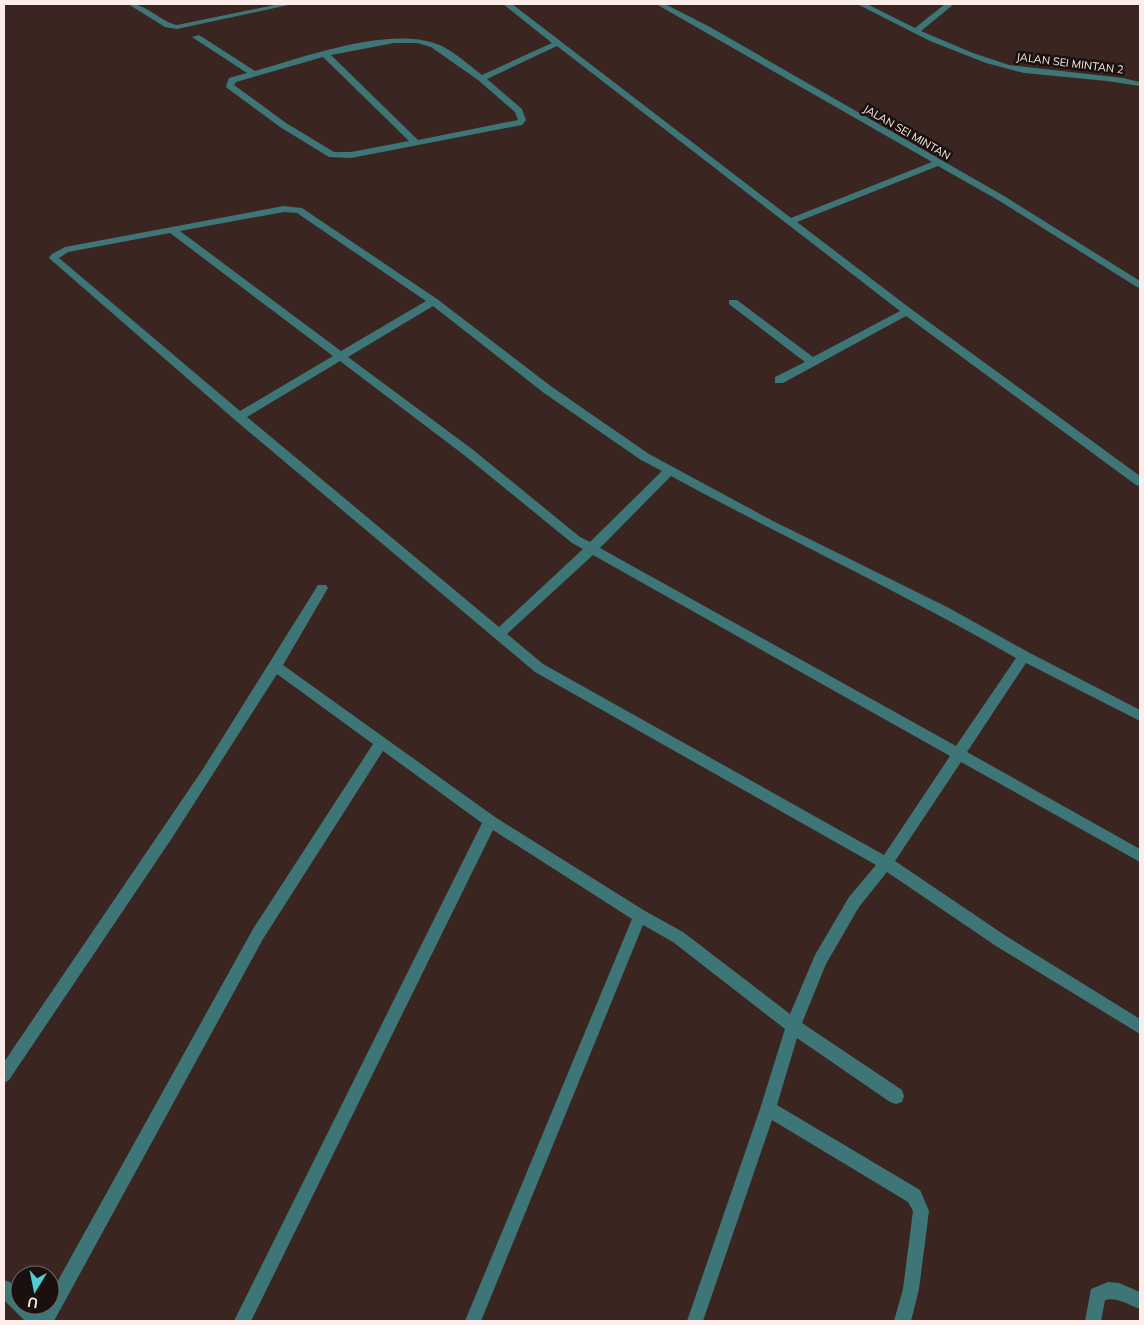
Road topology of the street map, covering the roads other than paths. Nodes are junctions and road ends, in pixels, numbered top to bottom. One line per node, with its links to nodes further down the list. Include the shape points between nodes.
1 (132, 4): 7 (street, via 177,27)
2 (289, 4): 7 (street)
3 (507, 4): 10 (street)
4 (660, 4): 16 (street, JALAN SEI MINTAN)
5 (861, 4): 8 (street, JALAN SEI MINTAN 2)
6 (950, 4): 8 (street)
7 (267, 6)
8 (916, 31): 14 (street, JALAN SEI MINTAN 2, via 975,58 1010,67 1086,74)
9 (196, 38): 12 (street)
10 (558, 43): 13 (street); 17 (street)
11 (326, 56): 12 (street); 13 (street, via 381,42 422,39); 15 (street)
12 (256, 74): 15 (street, via 232,80 230,86 283,125 332,154 351,155)
13 (481, 78): 15 (street, via 519,111 522,120 514,125)
14 (1140, 84)
15 (416, 143)
16 (938, 163): 17 (street); 19 (street, JALAN SEI MINTAN, via 1001,198)
17 (791, 221): 22 (street)
18 (172, 230): 20 (street, via 284,209 299,210); 23 (street); 26 (street, via 65,250 56,253 54,258)
19 (1140, 285)
20 (432, 301): 23 (street); 27 (street, via 548,390)
21 (734, 302): 24 (street)
22 (907, 310): 24 (street); 28 (street)
23 (339, 357): 26 (street); 29 (street, via 468,452 576,540)
24 (812, 362): 25 (street)
25 (779, 380)
26 (239, 416): 31 (street)
27 (670, 470): 29 (street); 32 (street, via 769,524 945,611)
28 (1140, 482)
29 (592, 548): 31 (street); 36 (street)
30 (322, 588): 33 (street)
31 (498, 634): 39 (street, via 539,668)
32 (1024, 656): 34 (street); 36 (street)
33 (276, 667): 35 (street); 43 (street)
34 (1140, 716)
35 (381, 743): 37 (street); 47 (street, via 258,934)
36 (959, 753): 38 (street); 39 (street)
37 (490, 821): 40 (street); 48 (street)
38 (1140, 856)
39 (886, 863): 41 (street, via 854,902 820,960); 42 (street, via 1002,941)
40 (640, 916): 41 (street, via 678,937); 49 (street)
41 (793, 1026): 44 (street); 45 (street)
42 (1140, 1027)
43 (4, 1075)
44 (896, 1096)
45 (768, 1109): 50 (street); 51 (street, via 914,1196 922,1211 912,1289)
46 (1140, 1301): 52 (street, via 1106,1289 1097,1295)
47 (45, 1321)
48 (242, 1321)
49 (473, 1321)
50 (695, 1321)
51 (903, 1321)
52 (1093, 1321)

